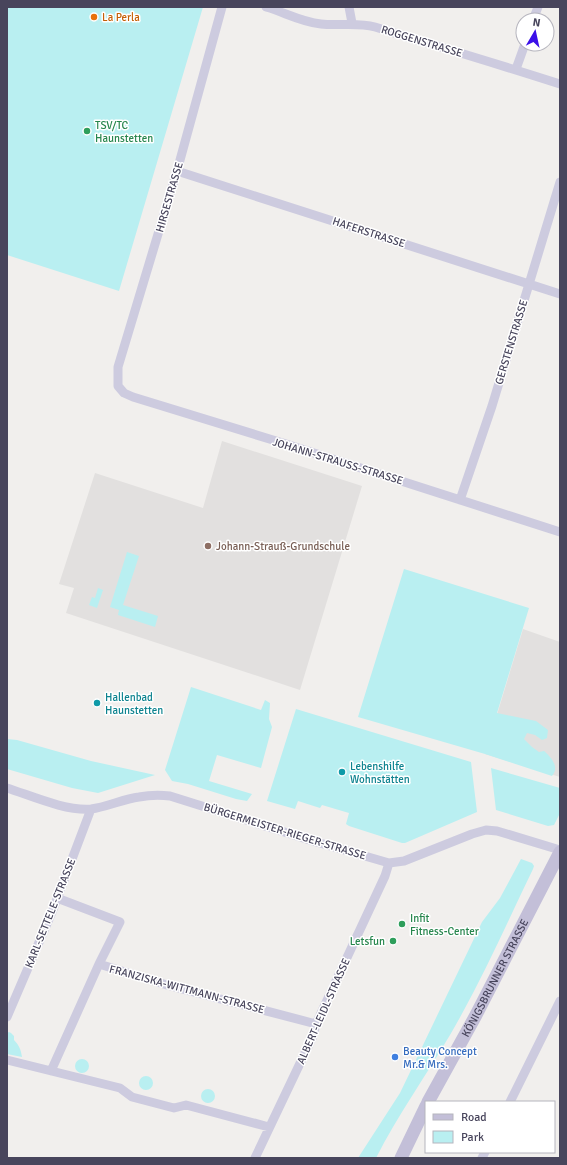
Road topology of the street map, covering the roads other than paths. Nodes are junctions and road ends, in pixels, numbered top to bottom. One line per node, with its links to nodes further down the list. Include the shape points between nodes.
1 (222, 7): 9 (street, HIRSESTRASSE)
2 (266, 7): 4 (street, ROGGENSTRASSE)
3 (349, 7): 5 (street)
4 (279, 9): 5 (street, ROGGENSTRASSE, via 302,20 320,24)
5 (352, 23): 7 (street, ROGGENSTRASSE, via 375,27)
6 (522, 52): 7 (street)
7 (516, 69): 8 (street, ROGGENSTRASSE)
8 (560, 84)
9 (177, 171): 11 (street, HAFERSTRASSE); 13 (street, HIRSESTRASSE, via 118,367)
10 (560, 182): 11 (street, GERSTENSTRASSE)
11 (529, 284): 12 (street, HAFERSTRASSE); 14 (street, GERSTENSTRASSE)
12 (560, 294)
13 (118, 386): 14 (street, JOHANN-STRAUSS-STRASSE, via 124,393 133,397)
14 (460, 500): 15 (street, JOHANN-STRAUSS-STRASSE)
15 (560, 532)
16 (7, 788): 17 (street, BÜRGERMEISTER-RIEGER-STRASSE, via 56,804)
17 (91, 809): 19 (street, BÜRGERMEISTER-RIEGER-STRASSE, via 138,797 170,796); 20 (street, KARL-SETTELE-STRASSE)
18 (560, 851): 19 (street, BÜRGERMEISTER-RIEGER-STRASSE, via 497,830 486,830 404,861); 27 (main road, KÖNIGSBRUNNER STRASSE)
19 (389, 863): 24 (street, ALBERT-LEIDL-STRASSE)
20 (57, 898): 21 (street, FRANZISKA-WITTMANN-STRASSE, via 120,922); 23 (street, KARL-SETTELE-STRASSE)
21 (99, 964): 24 (street, FRANZISKA-WITTMANN-STRASSE, via 174,987); 26 (street)
22 (560, 1001): 28 (street)
23 (7, 1017)
24 (316, 1024): 30 (street, ALBERT-LEIDL-STRASSE, via 313,1036)
25 (7, 1060): 26 (street)
26 (51, 1071): 30 (street, via 120,1088 132,1097 166,1106 174,1108 186,1105)
27 (429, 1101)
28 (510, 1101)
29 (425, 1108): 32 (main road)
30 (269, 1127): 31 (street, ALBERT-LEIDL-STRASSE)
31 (255, 1158)
32 (401, 1158)

